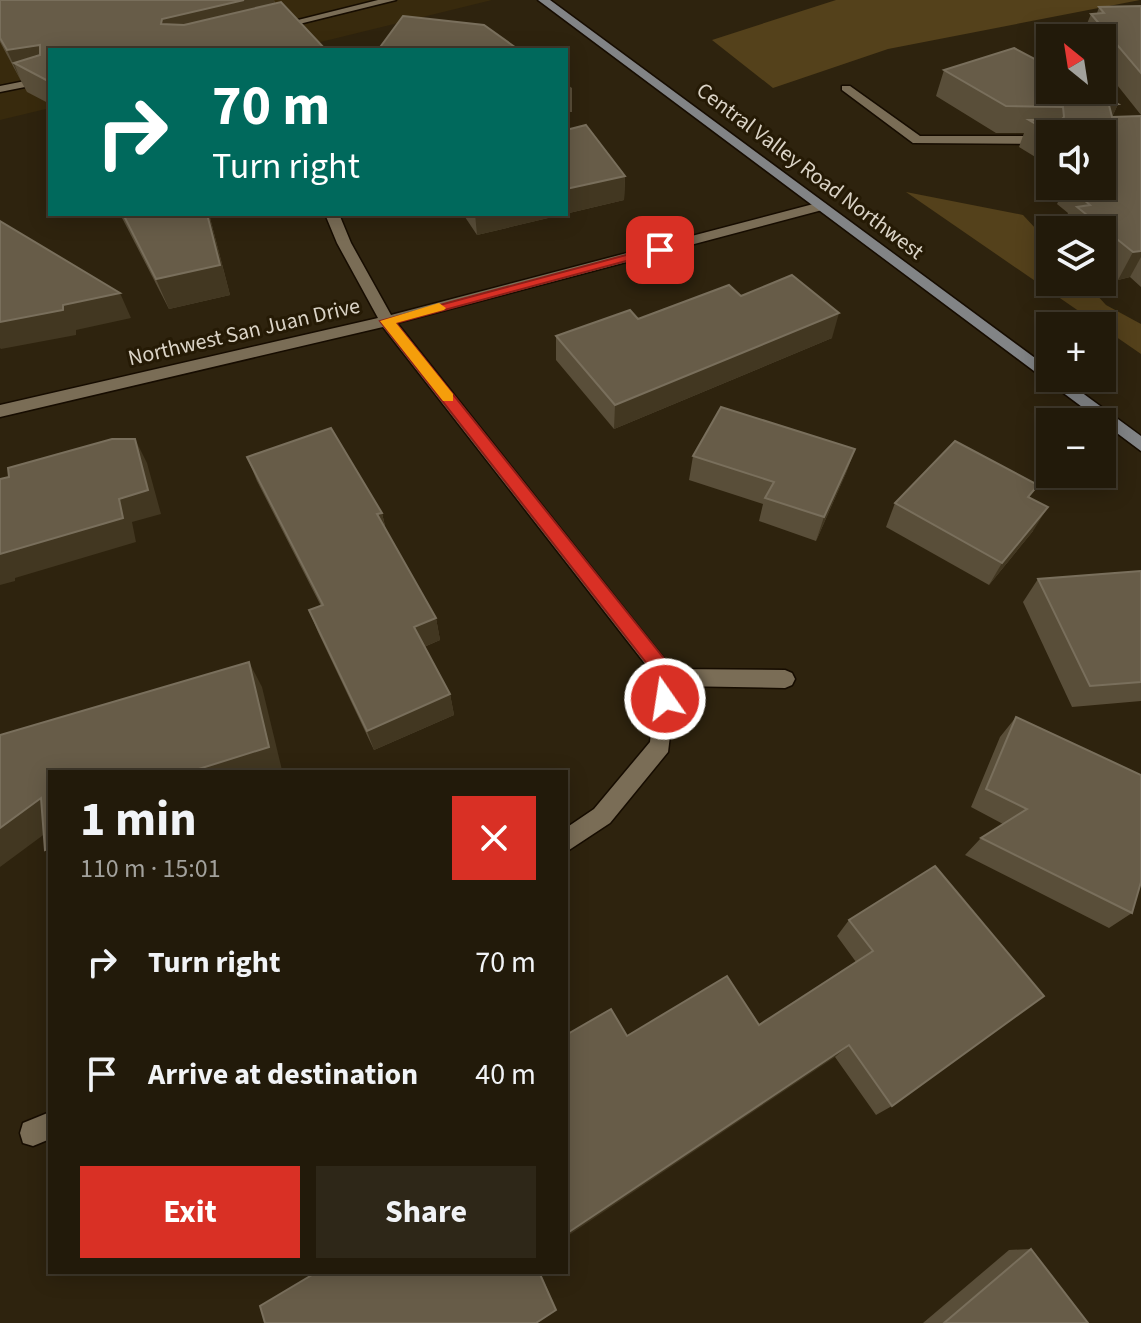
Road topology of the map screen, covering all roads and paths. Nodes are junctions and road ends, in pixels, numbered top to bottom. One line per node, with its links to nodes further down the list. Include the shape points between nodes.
1 (391, 0): 3 (street)
2 (543, 0): 8 (main road, Central Valley Road Northwest)
3 (269, 29)
4 (48, 79): 6 (street)
5 (846, 88): 7 (street, via 917,140)
6 (0, 89)
7 (1036, 140)
8 (821, 206): 10 (street, Northwest San Juan Drive); 11 (main road, Central Valley Road Northwest)
9 (333, 216): 10 (street)
10 (387, 321): 13 (street, Northwest San Juan Drive); 15 (street)
11 (1036, 367)
12 (1070, 392): 14 (main road, Central Valley Road Northwest)
13 (0, 411)
14 (1141, 445)
15 (667, 677): 16 (street); 17 (street, via 660,745 602,816)
16 (785, 679)
17 (568, 840)

